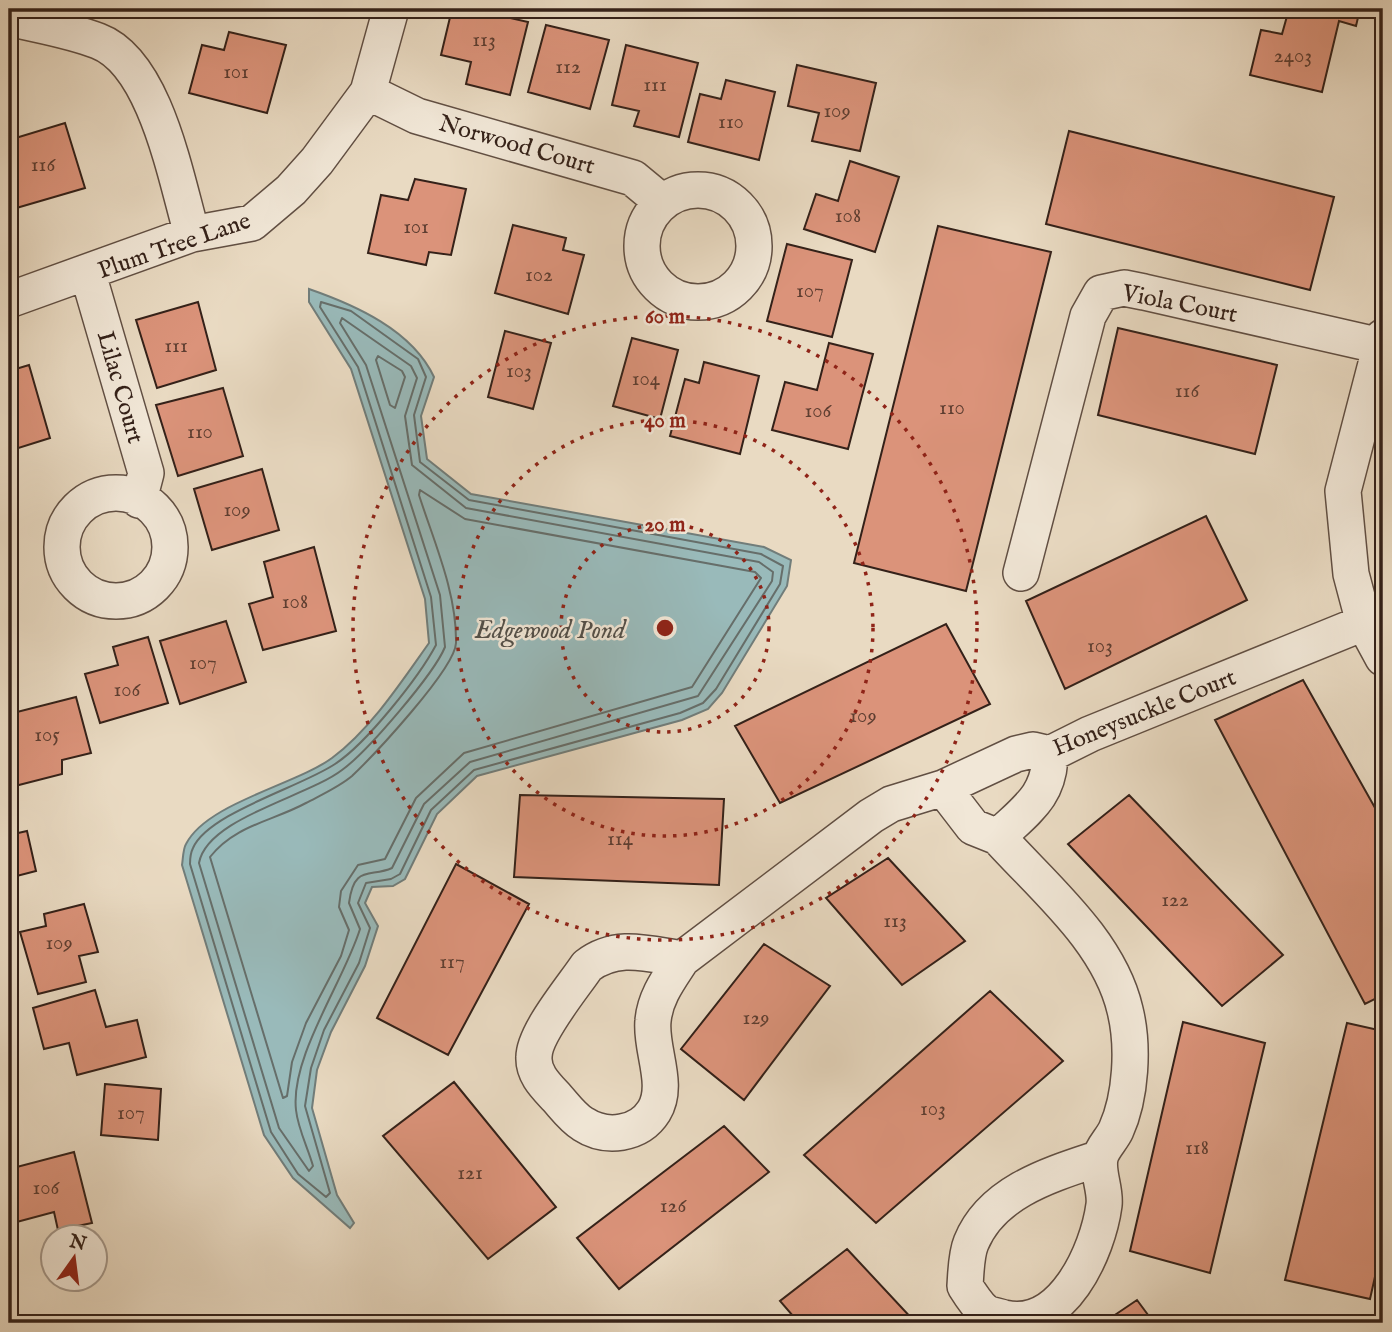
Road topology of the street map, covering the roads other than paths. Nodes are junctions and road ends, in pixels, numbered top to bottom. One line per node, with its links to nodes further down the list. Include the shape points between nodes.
1 (391, 9): 3 (street, Plum Tree Lane)
2 (9, 18): 5 (street, via 100,41 127,60 158,119)
3 (368, 92): 4 (street, Norwood Court, via 416,116 633,178); 5 (street, Plum Tree Lane, via 317,161 252,223)
4 (662, 202)
5 (192, 234): 6 (street, Plum Tree Lane)
6 (88, 274): 7 (street, Plum Tree Lane); 9 (street, Lilac Court, via 146,473)
7 (9, 300)
8 (1382, 342): 10 (street, Viola Court, via 1134,290 1101,293 1088,316); 11 (street, via 1343,491 1351,574)
9 (139, 500)
10 (1021, 573)
11 (1373, 619): 12 (street); 13 (street, Honeysuckle Court)
12 (1383, 658)
13 (1050, 754): 14 (street, Honeysuckle Court, via 1033,750 1016,754); 15 (street, via 1043,793)
14 (943, 788): 15 (street, via 974,827); 16 (street, Honeysuckle Court, via 891,804 871,816)
15 (998, 837): 17 (street, via 1083,930 1120,993 1129,1036 1128,1077 1117,1129)
16 (682, 959): 16 (street, Honeysuckle Court, via 622,950 598,957 587,966 536,1043 535,1069 543,1083 585,1126 598,1132 627,1132 654,1111 659,1075 653,1020 661,990)
17 (1100, 1158): 17 (street, via 1027,1185 988,1213 971,1244 965,1286 985,1312 1018,1322 1052,1309 1080,1277 1097,1238 1105,1203)

